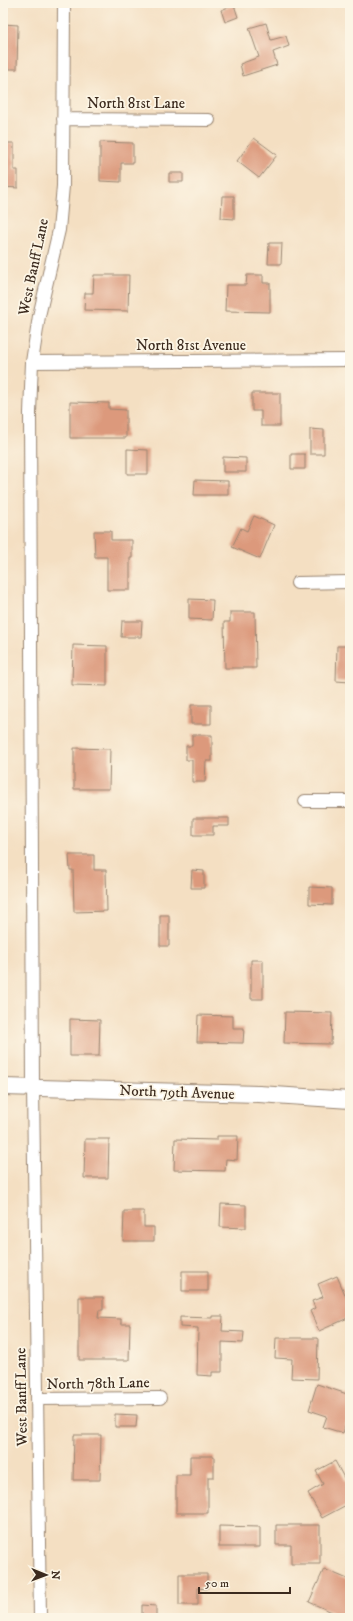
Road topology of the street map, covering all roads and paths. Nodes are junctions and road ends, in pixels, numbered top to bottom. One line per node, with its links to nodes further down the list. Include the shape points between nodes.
1 (64, 3): 2 (street, West Banff Lane)
2 (63, 119): 3 (street, North 81st Lane); 5 (street, West Banff Lane, via 63,186 59,230 39,316)
3 (209, 120)
4 (350, 360): 5 (street, North 81st Avenue)
5 (32, 362): 11 (street, West Banff Lane, via 30,413)
6 (350, 582): 7 (street)
7 (297, 583)
8 (305, 801): 9 (street)
9 (350, 801)
10 (3, 1087): 11 (street, North 79th Avenue)
11 (33, 1088): 12 (street, North 79th Avenue, via 251,1094); 14 (street, West Banff Lane)
12 (350, 1100)
13 (160, 1398): 14 (street, North 78th Lane)
14 (37, 1399): 15 (street, West Banff Lane)
15 (40, 1618)

